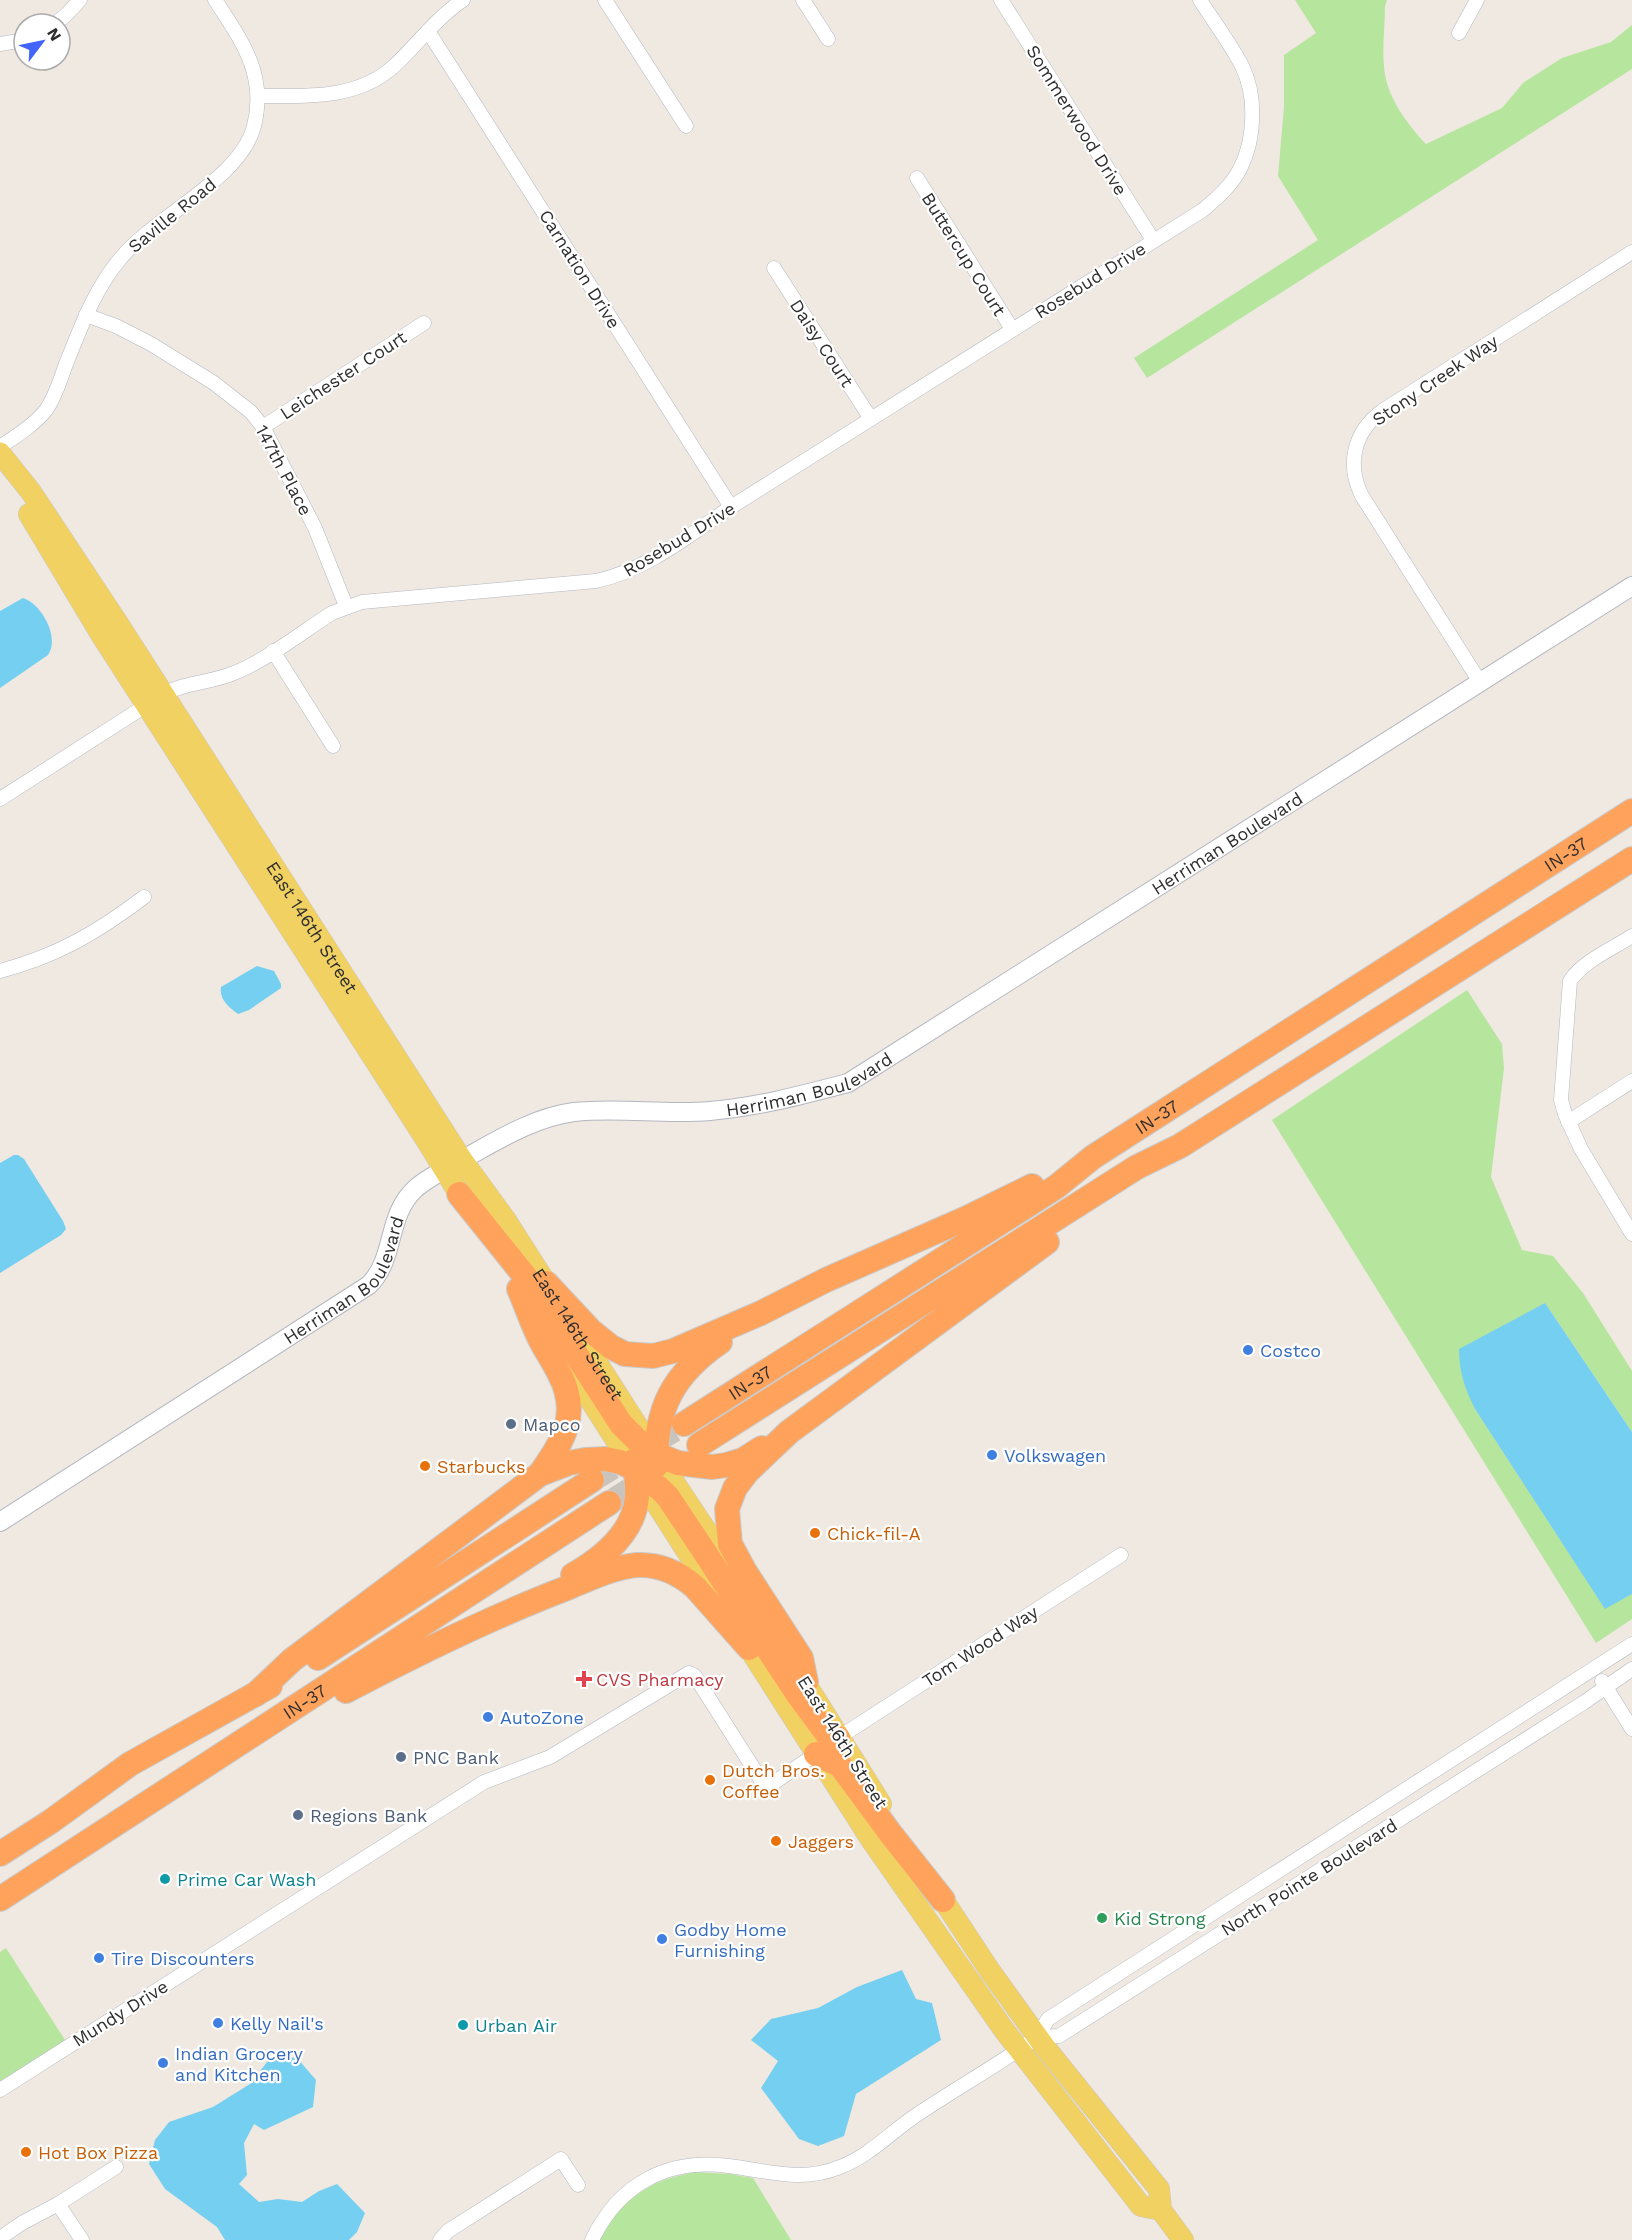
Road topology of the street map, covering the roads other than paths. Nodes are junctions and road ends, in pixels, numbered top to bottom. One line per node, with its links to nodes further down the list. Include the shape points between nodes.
1 (80, 0): 9 (street)
2 (215, 0): 13 (street, Saville Road, via 246,48)
3 (463, 0): 10 (street)
4 (606, 0): 14 (street)
5 (803, 0): 12 (street)
6 (1002, 0): 16 (street, Sommerwood Drive)
7 (1200, 0): 16 (street, Rosebud Drive, via 1242,67 1252,113 1250,138 1239,170 1218,197)
8 (1477, 0): 11 (street)
9 (69, 12)
10 (429, 31): 13 (street, via 392,67 364,85 311,95); 27 (street, Carnation Drive)
11 (1459, 33)
12 (828, 39)
13 (258, 96): 19 (street, Saville Road, via 254,128 239,157 130,246 104,281)
14 (686, 126)
15 (917, 178): 21 (street, Buttercup Court)
16 (1153, 240): 21 (street, Rosebud Drive)
17 (1632, 252): 31 (street, Stony Creek Way, via 1382,411 1366,425 1356,443 1356,485)
18 (774, 268): 22 (street, Daisy Court)
19 (86, 315): 23 (street, 147th Place, via 133,334 214,383 241,402); 24 (street, Saville Road, via 52,400 38,419)
20 (424, 323): 23 (street, Leichester Court)
21 (1012, 329): 22 (street, Rosebud Drive)
22 (871, 419): 27 (street, Rosebud Drive)
23 (263, 427): 29 (street, 147th Place, via 315,528)
24 (0, 447)
25 (0, 453): 32 (main road, East 146th Street, via 31,492)
26 (0, 472): 32 (main road, East 146th Street, via 23,503 102,636)
27 (731, 507): 29 (street, Rosebud Drive, via 658,556 612,578)
28 (1632, 586): 31 (street, Herriman Boulevard)
29 (346, 606): 30 (street, Rosebud Drive)
30 (273, 651): 32 (street, Rosebud Drive, via 231,675 177,688); 33 (street)
31 (1480, 682): 44 (street, Herriman Boulevard, via 848,1083 750,1107 712,1111 572,1112 535,1123)
32 (155, 700): 34 (street, Rosebud Drive); 44 (main road, East 146th Street); 45 (main road, East 146th Street)
33 (333, 746)
34 (0, 799)
35 (1632, 811): 43 (highway, IN-37)
36 (1632, 859): 42 (highway, IN-37)
37 (144, 897): 39 (street, via 76,943)
38 (1632, 936): 41 (street, via 1583,967 1570,981 1561,1092)
39 (0, 971)
40 (1632, 1081): 41 (street)
41 (1569, 1122): 47 (street, via 1601,1186)
42 (1180, 1146): 53 (highway); 54 (highway, IN-37, via 1137,1167)
43 (1093, 1157): 50 (highway); 51 (highway, IN-37, via 1056,1186)
44 (462, 1160): 45 (street, Herriman Boulevard); 48 (main road, East 146th Street)
45 (444, 1170): 46 (main road, East 146th Street); 61 (street, Herriman Boulevard, via 405,1200 397,1213 383,1266 369,1285)
46 (459, 1194): 49 (main road, East 146th Street); 52 (highway, via 528,1280 621,1424)
47 (1632, 1234)
48 (546, 1283): 50 (highway, via 590,1330 625,1353 653,1356 673,1352); 52 (main road, East 146th Street)
49 (519, 1289): 56 (main road, East 146th Street); 57 (highway, via 542,1343 561,1375 568,1399 566,1431)
50 (761, 1313): 55 (highway, via 704,1353 676,1382 659,1420)
51 (684, 1424)
52 (634, 1428): 55 (highway, via 648,1451); 56 (highway)
53 (789, 1432): 55 (highway, via 743,1460 726,1465 685,1465); 69 (highway, via 735,1488 727,1509 727,1524 730,1544 744,1570 801,1658)
54 (699, 1445)
55 (656, 1455): 59 (highway); 69 (main road, East 146th Street)
56 (635, 1469): 57 (highway, via 620,1462 585,1460); 59 (highway); 62 (main road, East 146th Street); 64 (highway, via 637,1497 632,1515 608,1550 596,1562)
57 (540, 1474): 71 (highway, via 292,1660)
58 (592, 1480): 71 (highway, IN-37, via 307,1666)
59 (660, 1489): 62 (highway); 74 (highway, via 796,1692 827,1734)
60 (609, 1503): 72 (highway, IN-37)
61 (0, 1522)
62 (675, 1532): 66 (main road, East 146th Street)
63 (1121, 1555): 74 (street, Tom Wood Way)
64 (519, 1606): 66 (highway, via 625,1567 653,1566 676,1574 695,1587); 72 (highway, via 305,1712)
65 (1632, 1644): 67 (street, North Pointe Boulevard)
66 (749, 1648): 75 (main road, East 146th Street)
67 (1594, 1669): 70 (street); 79 (street, North Pointe Boulevard, via 1048,2019)
68 (1632, 1669): 70 (street, North Pointe Boulevard)
69 (806, 1682): 74 (main road, East 146th Street)
70 (1605, 1687): 73 (street); 79 (street, North Pointe Boulevard, via 1059,2036)
71 (256, 1694): 76 (highway, IN-37, via 130,1764)
72 (270, 1725): 77 (highway, IN-37)
73 (1632, 1729)
74 (838, 1738): 78 (main road, East 146th Street)
75 (816, 1754): 78 (highway, via 840,1766); 80 (main road, East 146th Street); 81 (street, Mundy Drive, via 766,1788 695,1676 689,1674 550,1757 484,1782)
76 (0, 1854)
77 (0, 1899)
78 (943, 1900): 79 (main road, East 146th Street)
79 (1037, 2037): 80 (street); 85 (main road, East 146th Street, via 1159,2189)
80 (1018, 2050): 85 (main road, East 146th Street, via 1141,2206); 89 (street, via 850,2163 800,2176 716,2164 673,2168 648,2178 626,2194 607,2214)
81 (0, 2090)
82 (116, 2167): 84 (street)
83 (578, 2185): 88 (street, via 561,2159 448,2230)
84 (58, 2204): 86 (street); 87 (street)
85 (1161, 2210): 90 (main road, East 146th Street)
86 (0, 2238)
87 (82, 2240)
88 (440, 2240)
89 (592, 2240)
90 (1183, 2240)

